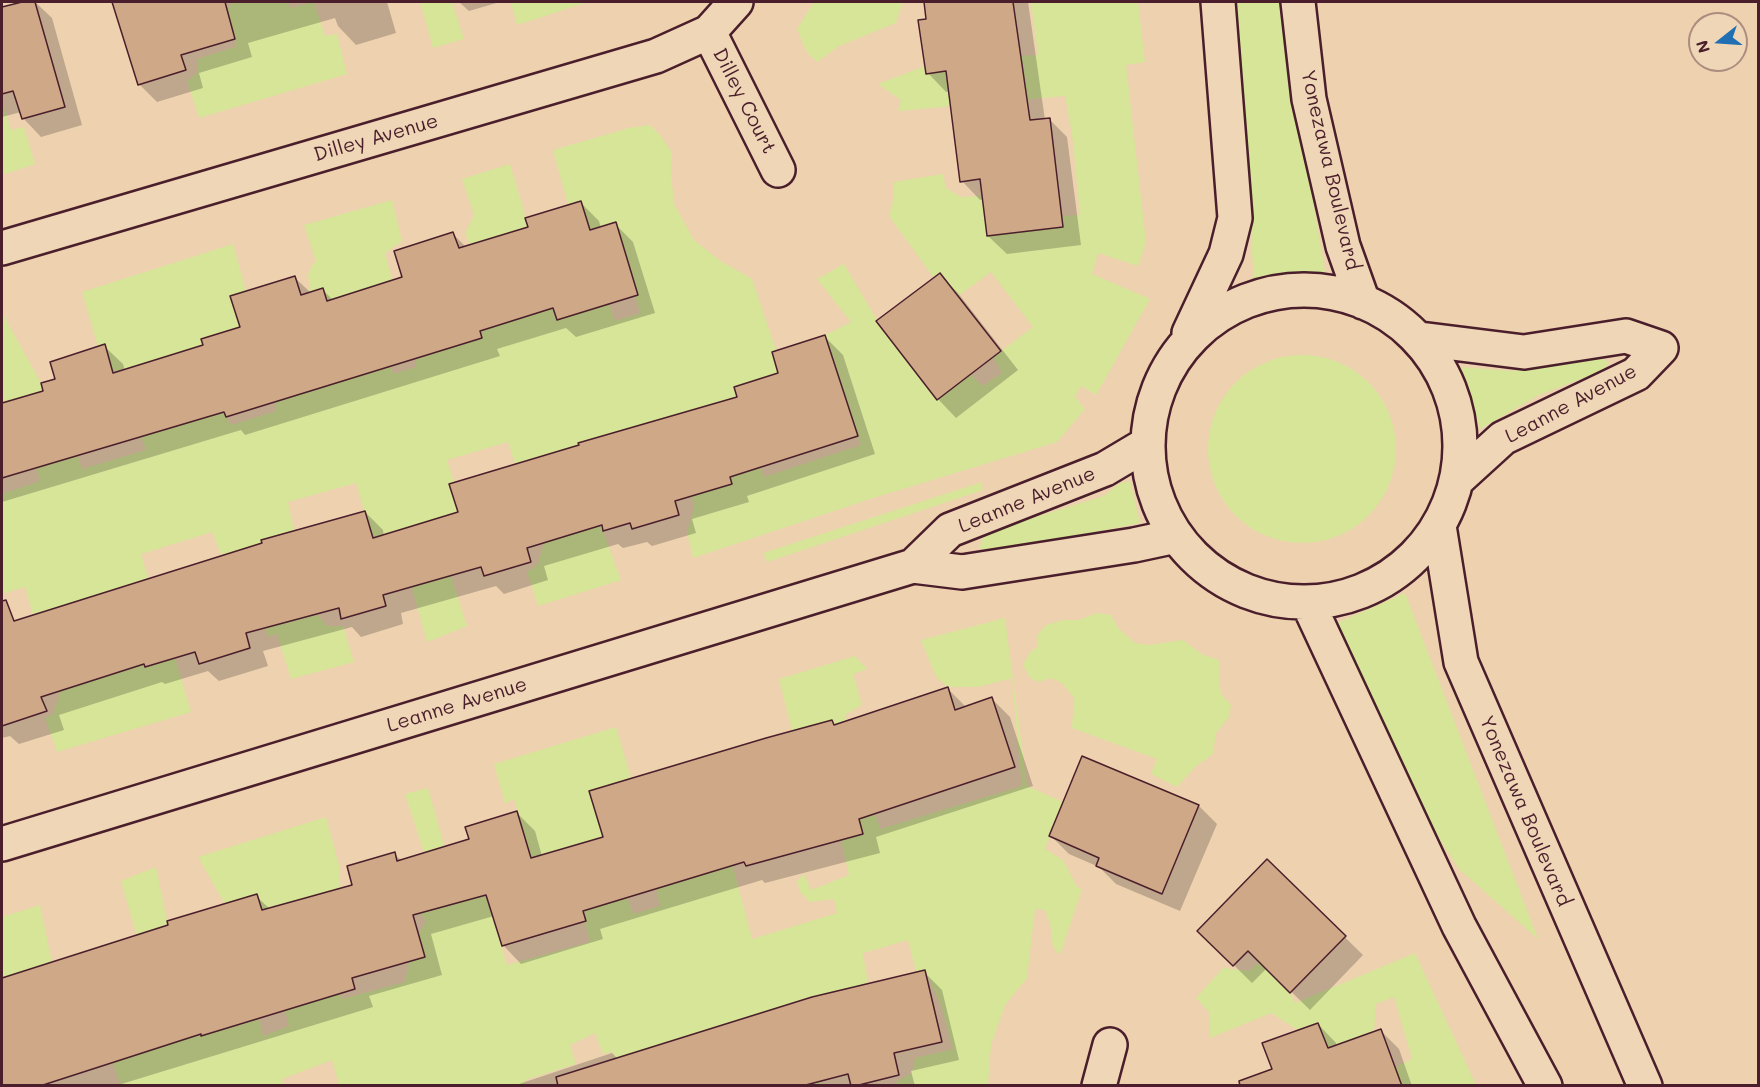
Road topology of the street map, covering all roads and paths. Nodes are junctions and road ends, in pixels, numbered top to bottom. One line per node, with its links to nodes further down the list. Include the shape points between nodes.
1 (736, 2): 4 (street, Dilley Avenue)
2 (1218, 2): 9 (street, via 1235,218 1226,254)
3 (1298, 2): 7 (street, Yonezawa Boulevard, via 1309,99 1343,246)
4 (709, 32): 5 (street, Dilley Court); 6 (street, Dilley Avenue, via 656,56)
5 (778, 170)
6 (2, 248)
7 (1363, 302): 8 (street, via 1380,308); 9 (street, via 1333,291 1292,288 1252,297 1216,315)
8 (1420, 339): 11 (street, via 1447,381 1458,420); 11 (street, Leanne Avenue, via 1524,352 1626,336 1661,348 1636,374 1503,438)
9 (1185, 343): 10 (street, via 1165,372 1154,399)
10 (1147, 444): 13 (street, via 1154,491); 14 (street, Leanne Avenue, via 1105,469 950,530)
11 (1458, 479): 12 (street)
12 (1439, 526): 15 (street, via 1415,557 1383,582 1347,597); 20 (street, Yonezawa Boulevard, via 1461,662)
13 (1176, 536): 14 (street, Leanne Avenue, via 962,572); 15 (street, via 1214,574 1262,597)
14 (913, 566): 16 (street, Leanne Avenue)
15 (1308, 603): 19 (street, via 1459,926)
16 (2, 844)
17 (1110, 1045): 18 (street)
18 (1099, 1086)
19 (1545, 1086)
20 (1645, 1086)

